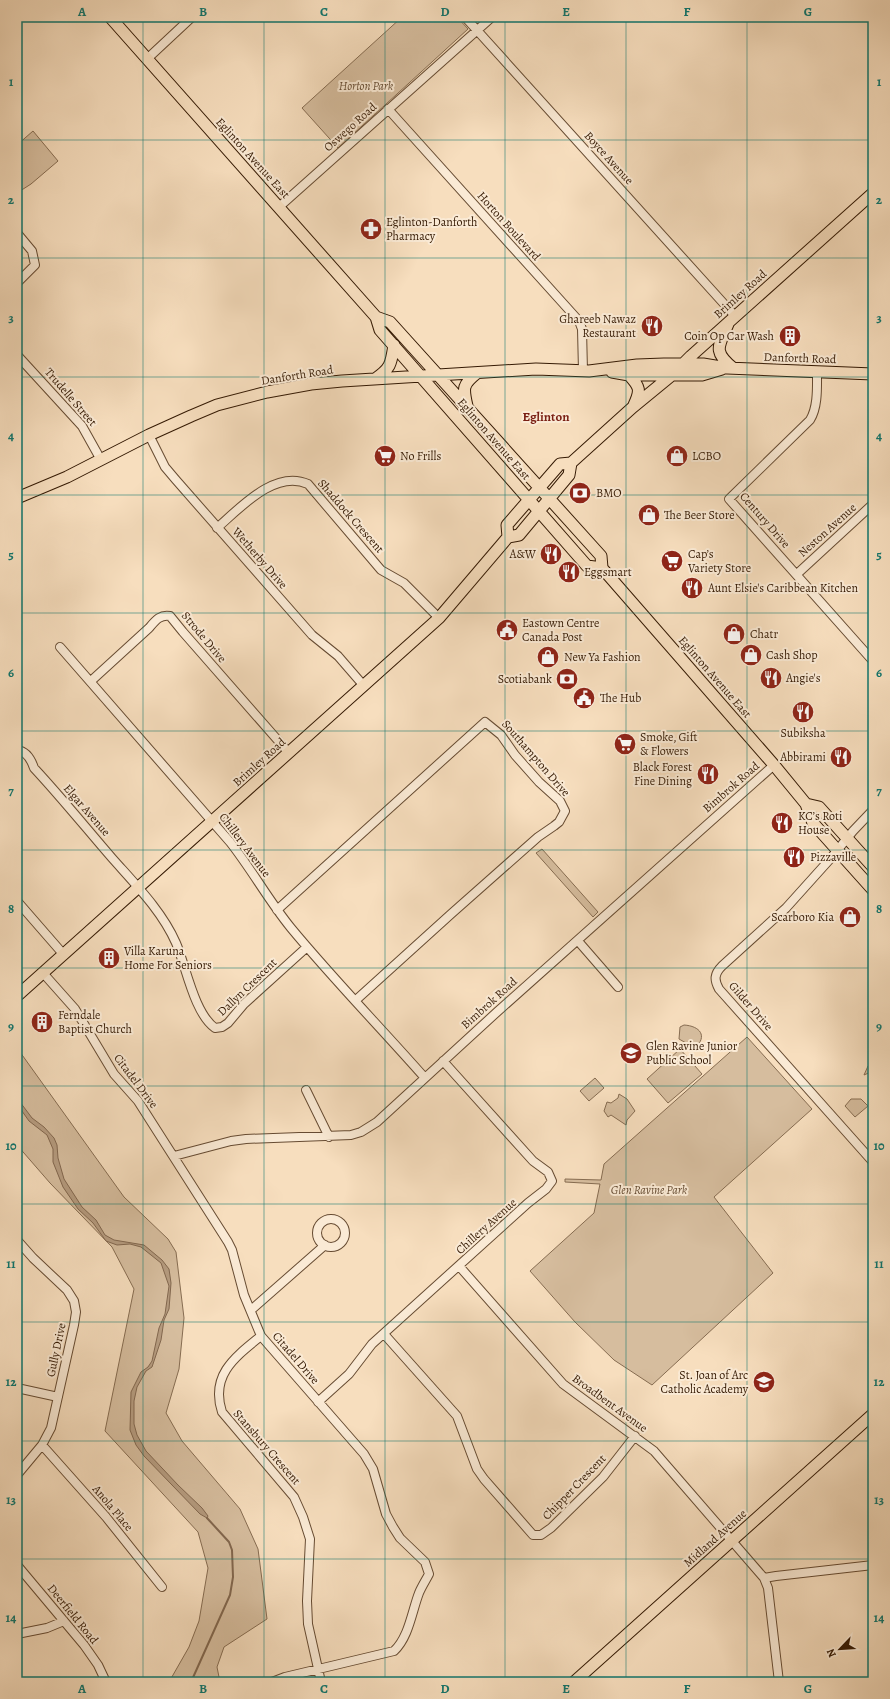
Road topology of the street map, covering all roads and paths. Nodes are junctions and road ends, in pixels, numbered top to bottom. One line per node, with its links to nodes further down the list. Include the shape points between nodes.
1 (110, 17): 6 (main road, Eglinton Avenue East)
2 (192, 17): 6 (street)
3 (465, 17): 5 (street, Boyce Avenue)
4 (492, 17): 5 (street, Oswego Road)
5 (477, 30): 7 (street, Oswego Road); 13 (street, Boyce Avenue)
6 (147, 59): 9 (main road, Eglinton Avenue East)
7 (388, 109): 9 (street, Oswego Road); 19 (street, Horton Boulevard, via 579,321 582,329)
8 (873, 194): 13 (main road, Brimley Road)
9 (279, 207): 12 (main road, Eglinton Avenue East)
10 (17, 233): 11 (street, via 32,251 35,265)
11 (17, 283)
12 (376, 317): 14 (main road, Eglinton Avenue East, via 380,330); 24 (main road, Eglinton Avenue East, via 390,322)
13 (732, 319): 16 (main road, Brimley Road); 17 (main road, via 719,346 722,359)
14 (394, 345): 26 (main road, Eglinton Avenue East); 27 (main road, via 392,361 387,370)
15 (17, 355): 31 (street, Trudelle Street, via 82,426)
16 (682, 364): 17 (main road, Danforth Road); 18 (main road, Danforth Road, via 636,365); 25 (main road, Brimley Road)
17 (730, 368): 20 (main road, Danforth Road); 25 (main road, Danforth Road, via 702,375)
18 (602, 370): 19 (main road, Danforth Road); 22 (main road, Danforth Road)
19 (583, 371): 21 (main road, Danforth Road, via 536,369)
20 (817, 372): 23 (main road, Danforth Road); 42 (street, Century Drive, via 814,414 810,420 729,499)
21 (477, 373): 24 (main road, Danforth Road); 29 (main road, via 464,388)
22 (629, 374): 25 (main road, Danforth Road); 28 (main road, via 638,385 639,394)
23 (873, 374)
24 (438, 375): 26 (main road, Danforth Road); 29 (main road, Eglinton Avenue East)
25 (672, 375): 28 (main road, Brimley Road)
26 (420, 376): 27 (main road, Danforth Road); 36 (main road, Eglinton Avenue East)
27 (374, 379): 30 (main road, Danforth Road, via 311,384 240,398)
28 (633, 407): 32 (main road, Brimley Road)
29 (468, 408): 33 (main road, Eglinton Avenue East)
30 (149, 435): 31 (main road, Danforth Road); 39 (street, Wetherby Drive, via 165,467)
31 (101, 460): 34 (main road, Danforth Road)
32 (571, 463): 33 (main road, Brimley Road, via 560,464); 35 (main road, Brimley Road, via 569,475)
33 (539, 488): 35 (main road, Eglinton Avenue East); 36 (main road, Brimley Road)
34 (17, 498)
35 (549, 498): 38 (main road, Brimley Road); 41 (main road, Eglinton Avenue East, via 601,556)
36 (529, 499): 38 (main road, Eglinton Avenue East); 40 (main road, Brimley Road, via 507,525)
37 (873, 504): 42 (street, Neston Avenue)
38 (539, 511): 40 (main road, Brimley Road, via 519,535); 41 (main road, Eglinton Avenue East, via 588,566)
39 (217, 528): 43 (street, Shaddock Crescent, via 256,495 270,487 286,480 301,481 308,484 381,570 404,583); 47 (street, Wetherby Drive, via 312,635 338,656)
40 (508, 537): 43 (main road, Brimley Road)
41 (602, 568): 50 (main road, Eglinton Avenue East)
42 (797, 574): 45 (street, Century Drive)
43 (439, 618): 47 (main road, Brimley Road)
44 (60, 647): 46 (street, Chillery Avenue)
45 (873, 661)
46 (91, 681): 49 (street, Strode Drive, via 155,621 162,616 170,616); 53 (street, Chillery Avenue)
47 (364, 686): 49 (main road, Brimley Road)
48 (17, 750): 57 (street, Elgar Avenue, via 29,756 34,768)
49 (289, 753): 53 (main road, Brimley Road)
50 (774, 765): 51 (main road, Eglinton Avenue East); 61 (street, Bimbrok Road)
51 (806, 804): 54 (main road, Eglinton Avenue East, via 819,807); 55 (main road, Eglinton Avenue East, via 813,823)
52 (873, 810): 54 (street)
53 (212, 822): 57 (main road, Brimley Road); 60 (street, Chillery Avenue, via 247,864)
54 (847, 838): 55 (street); 56 (main road, Eglinton Avenue East)
55 (837, 851): 58 (main road, Eglinton Avenue East); 73 (street, Gilder Drive, via 786,908 722,966 716,973 715,982)
56 (873, 867)
57 (138, 888): 62 (street, Dallyn Crescent, via 169,928 177,944 191,988 204,1016 215,1028 228,1023 248,1000); 63 (main road, Brimley Road)
58 (873, 890)
59 (17, 901): 63 (street)
60 (277, 910): 62 (street, Chillery Avenue); 67 (street, Southampton Drive, via 485,722 501,735 539,782 560,801 565,811 559,822 538,837)
61 (578, 941): 65 (street); 68 (street, Bimbrok Road)
62 (307, 947): 67 (street, Chillery Avenue)
63 (64, 955): 64 (main road, Brimley Road)
64 (43, 973): 66 (main road, Brimley Road); 72 (street, Citadel Drive, via 75,1009 107,1063 138,1101)
65 (618, 987)
66 (17, 996)
67 (356, 1000): 69 (street, Chillery Avenue)
68 (443, 1061): 69 (street, Bimbrok Road); 76 (street, Chillery Avenue, via 533,1162 548,1172 552,1181)
69 (425, 1078): 71 (street, Bimbrok Road, via 377,1122 361,1132)
70 (306, 1090): 71 (street)
71 (329, 1137): 72 (street, Bimbrok Road, via 238,1140)
72 (174, 1156): 77 (street, Citadel Drive, via 232,1250)
73 (873, 1162)
74 (17, 1240): 81 (street, Gully Drive, via 67,1290 74,1301 74,1325)
75 (325, 1245): 77 (street)
76 (459, 1266): 78 (street, Chillery Avenue); 84 (street, Broadbent Avenue, via 563,1384)
77 (251, 1310): 79 (street, Citadel Drive)
78 (384, 1334): 82 (street, Chillery Avenue, via 372,1344 349,1374); 84 (street, Chipper Crescent, via 457,1416 484,1479 533,1535 541,1535 551,1528 603,1477)
79 (261, 1336): 82 (street, Citadel Drive); 94 (street, Stansbury Crescent, via 224,1372 218,1385 219,1405 222,1412 294,1497 303,1517 310,1540 308,1624)
80 (17, 1388): 81 (street)
81 (58, 1397): 85 (street, Gully Drive, via 51,1428)
82 (318, 1402): 94 (street, Citadel Drive, via 364,1454 373,1469 386,1514 393,1527 400,1538 425,1562 429,1574 399,1646 389,1653)
83 (873, 1414): 87 (main road, Midland Avenue)
84 (635, 1436): 87 (street, Broadbent Avenue, via 654,1451)
85 (42, 1445): 86 (street, Gully Drive); 91 (street, Anola Place, via 106,1517)
86 (17, 1475)
87 (732, 1541): 90 (street, Broadbent Avenue); 98 (main road, Midland Avenue)
88 (17, 1565): 92 (street, Deerfield Road)
89 (873, 1565): 90 (street)
90 (764, 1578): 99 (street, via 768,1588)
91 (162, 1588)
92 (64, 1621): 93 (street, via 47,1628); 95 (street, Deerfield Road, via 88,1650)
93 (17, 1634)
94 (318, 1669): 96 (street, Citadel Drive); 97 (street, Stansbury Crescent)
95 (106, 1682)
96 (272, 1682)
97 (321, 1682)
98 (574, 1682)
99 (779, 1682)

